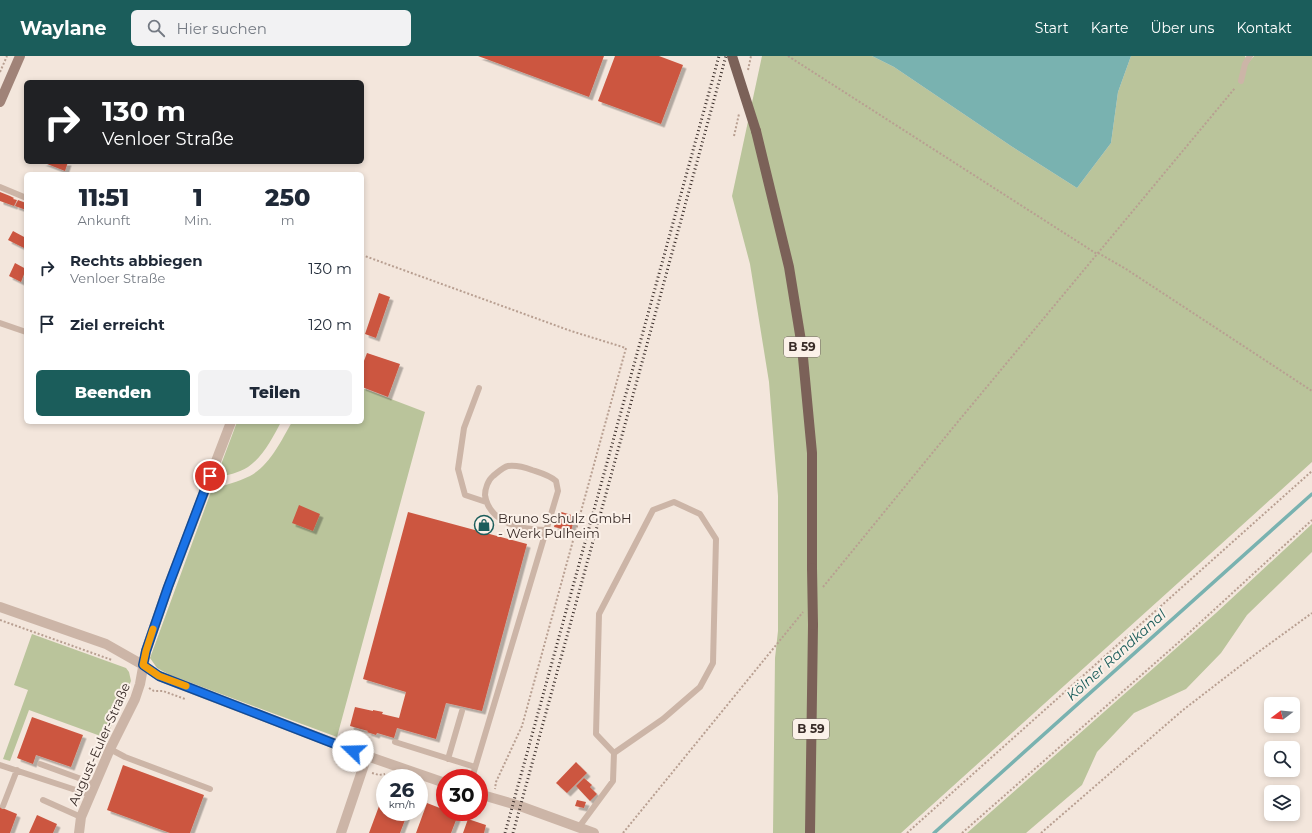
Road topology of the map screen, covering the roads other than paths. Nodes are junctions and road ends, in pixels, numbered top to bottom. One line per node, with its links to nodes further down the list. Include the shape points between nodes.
1 (20, 56): 5 (main road)
2 (732, 56): 38 (main road, B 59, bridge, via 756,131 789,267 802,348 812,453)
3 (1250, 56): 4 (lane)
4 (1241, 81)
5 (0, 102)
6 (0, 187): 7 (lane)
7 (24, 198)
8 (0, 323): 9 (lane)
9 (24, 331)
10 (479, 388): 12 (lane, via 464,428 458,469 465,495)
11 (229, 424): 15 (street, August-Euler-Straße, via 168,587)
12 (486, 502): 13 (lane, via 493,513 506,522 530,530); 13 (lane, via 485,490 490,478 506,466 519,466 549,475 556,481 558,491)
13 (546, 530): 24 (lane)
14 (0, 607): 15 (street, via 106,644)
15 (143, 665): 18 (street, August-Euler-Straße, via 135,699); 20 (street, via 159,676)
16 (462, 710): 21 (lane)
17 (395, 742): 21 (lane)
18 (110, 749): 27 (street, August-Euler-Straße); 28 (lane)
19 (614, 752): 19 (lane, via 663,719 700,687 713,663 716,539 700,514 674,502 654,510 598,614 596,734); 34 (lane, via 613,781)
20 (367, 756): 26 (street); 36 (street)
21 (448, 759): 24 (lane)
22 (40, 764): 27 (lane)
23 (0, 765): 25 (lane)
24 (475, 768)
25 (17, 770): 29 (lane); 32 (lane)
26 (436, 780)
27 (95, 784): 29 (street, August-Euler-Straße)
28 (210, 789)
29 (90, 795): 33 (street, August-Euler-Straße)
30 (488, 797): 34 (street)
31 (43, 800): 33 (lane)
32 (3, 806)
33 (81, 817): 35 (street, August-Euler-Straße)
34 (579, 827): 37 (street)
35 (79, 833)
36 (341, 833)
37 (594, 833)
38 (810, 833)

